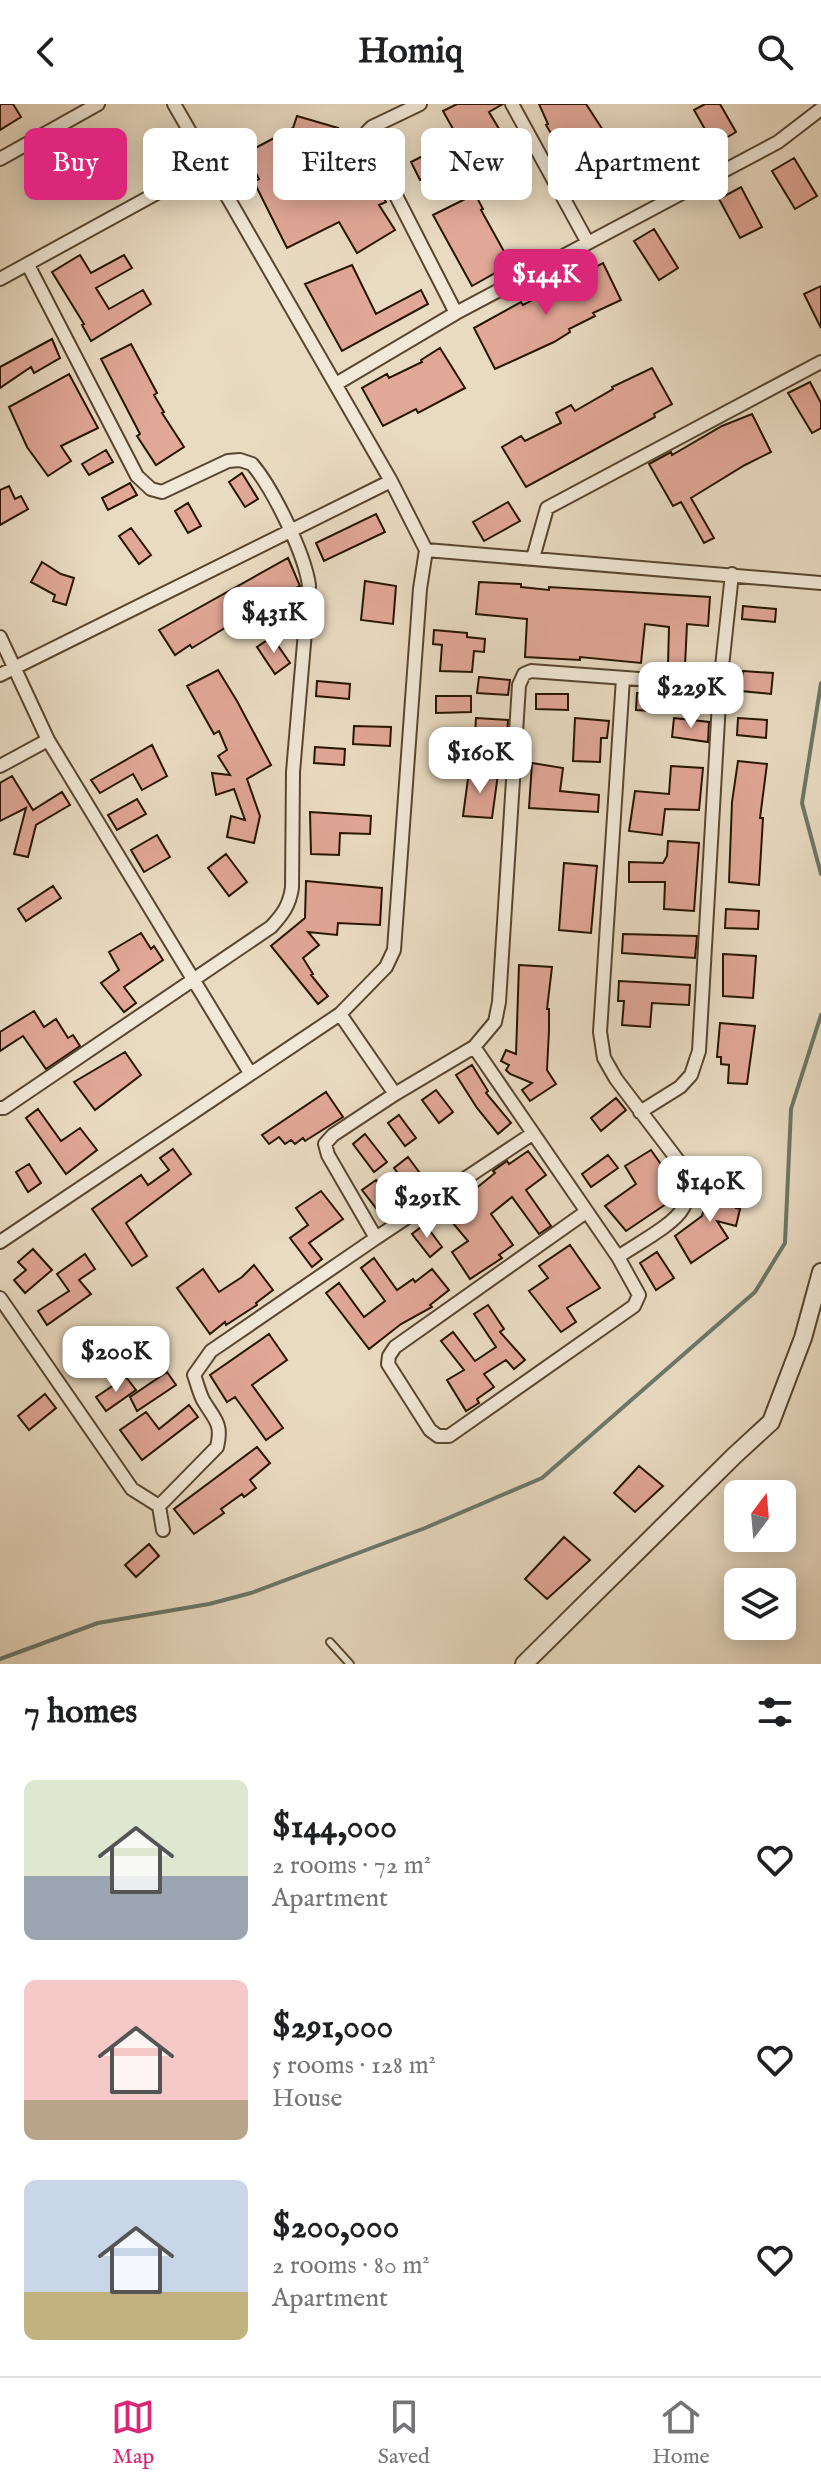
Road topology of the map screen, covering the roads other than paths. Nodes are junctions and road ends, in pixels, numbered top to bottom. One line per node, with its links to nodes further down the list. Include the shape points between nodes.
1 (98, 104): 7 (street)
2 (174, 104): 6 (street)
3 (420, 104): 13 (street, via 372,127 367,139)
4 (512, 104): 10 (street)
5 (821, 109): 10 (street, via 778,142)
6 (187, 128)
7 (0, 159)
8 (145, 200): 11 (street)
9 (228, 200): 15 (street)
10 (588, 243): 13 (street)
11 (28, 265): 12 (street); 17 (street, via 137,476 162,492 228,461 252,464)
12 (0, 279)
13 (456, 313): 15 (street)
14 (821, 362): 19 (street, via 547,508)
15 (336, 384): 16 (street)
16 (391, 481): 17 (street); 18 (street)
17 (290, 530): 23 (street); 29 (street, via 309,585 293,772 290,902 271,927)
18 (426, 550): 19 (street); 30 (street, via 394,950 386,967)
19 (533, 558): 20 (street)
20 (732, 574): 21 (street); 26 (street)
21 (819, 583)
22 (0, 637): 23 (street)
23 (15, 668): 24 (street); 27 (street)
24 (0, 675)
25 (623, 678): 26 (street); 31 (street, via 531,671 519,685 499,1002 495,1022); 35 (street, via 600,1032 604,1058)
26 (720, 685): 35 (street, via 699,1051 691,1075 680,1087)
27 (48, 740): 28 (street); 29 (street)
28 (0, 766)
29 (193, 981): 32 (street); 34 (street)
30 (340, 1014): 32 (street); 33 (street)
31 (474, 1047): 33 (street); 36 (street)
32 (250, 1073): 39 (street)
33 (395, 1094): 38 (street, via 325,1144)
34 (0, 1108)
35 (640, 1112): 40 (street, via 686,1171 689,1188 676,1217)
36 (532, 1134): 37 (street); 38 (street)
37 (586, 1212): 40 (street); 40 (street, via 395,1347 388,1364 430,1430 449,1436 634,1306 639,1295)
38 (376, 1238): 43 (street, via 200,1363 194,1375 218,1421 217,1447)
39 (0, 1242)
40 (618, 1257)
41 (821, 1272): 47 (street, via 771,1422)
42 (0, 1298): 43 (street, via 132,1489)
43 (159, 1506): 44 (street)
44 (163, 1530)
45 (330, 1642): 46 (lane)
46 (350, 1664)
47 (524, 1664)

